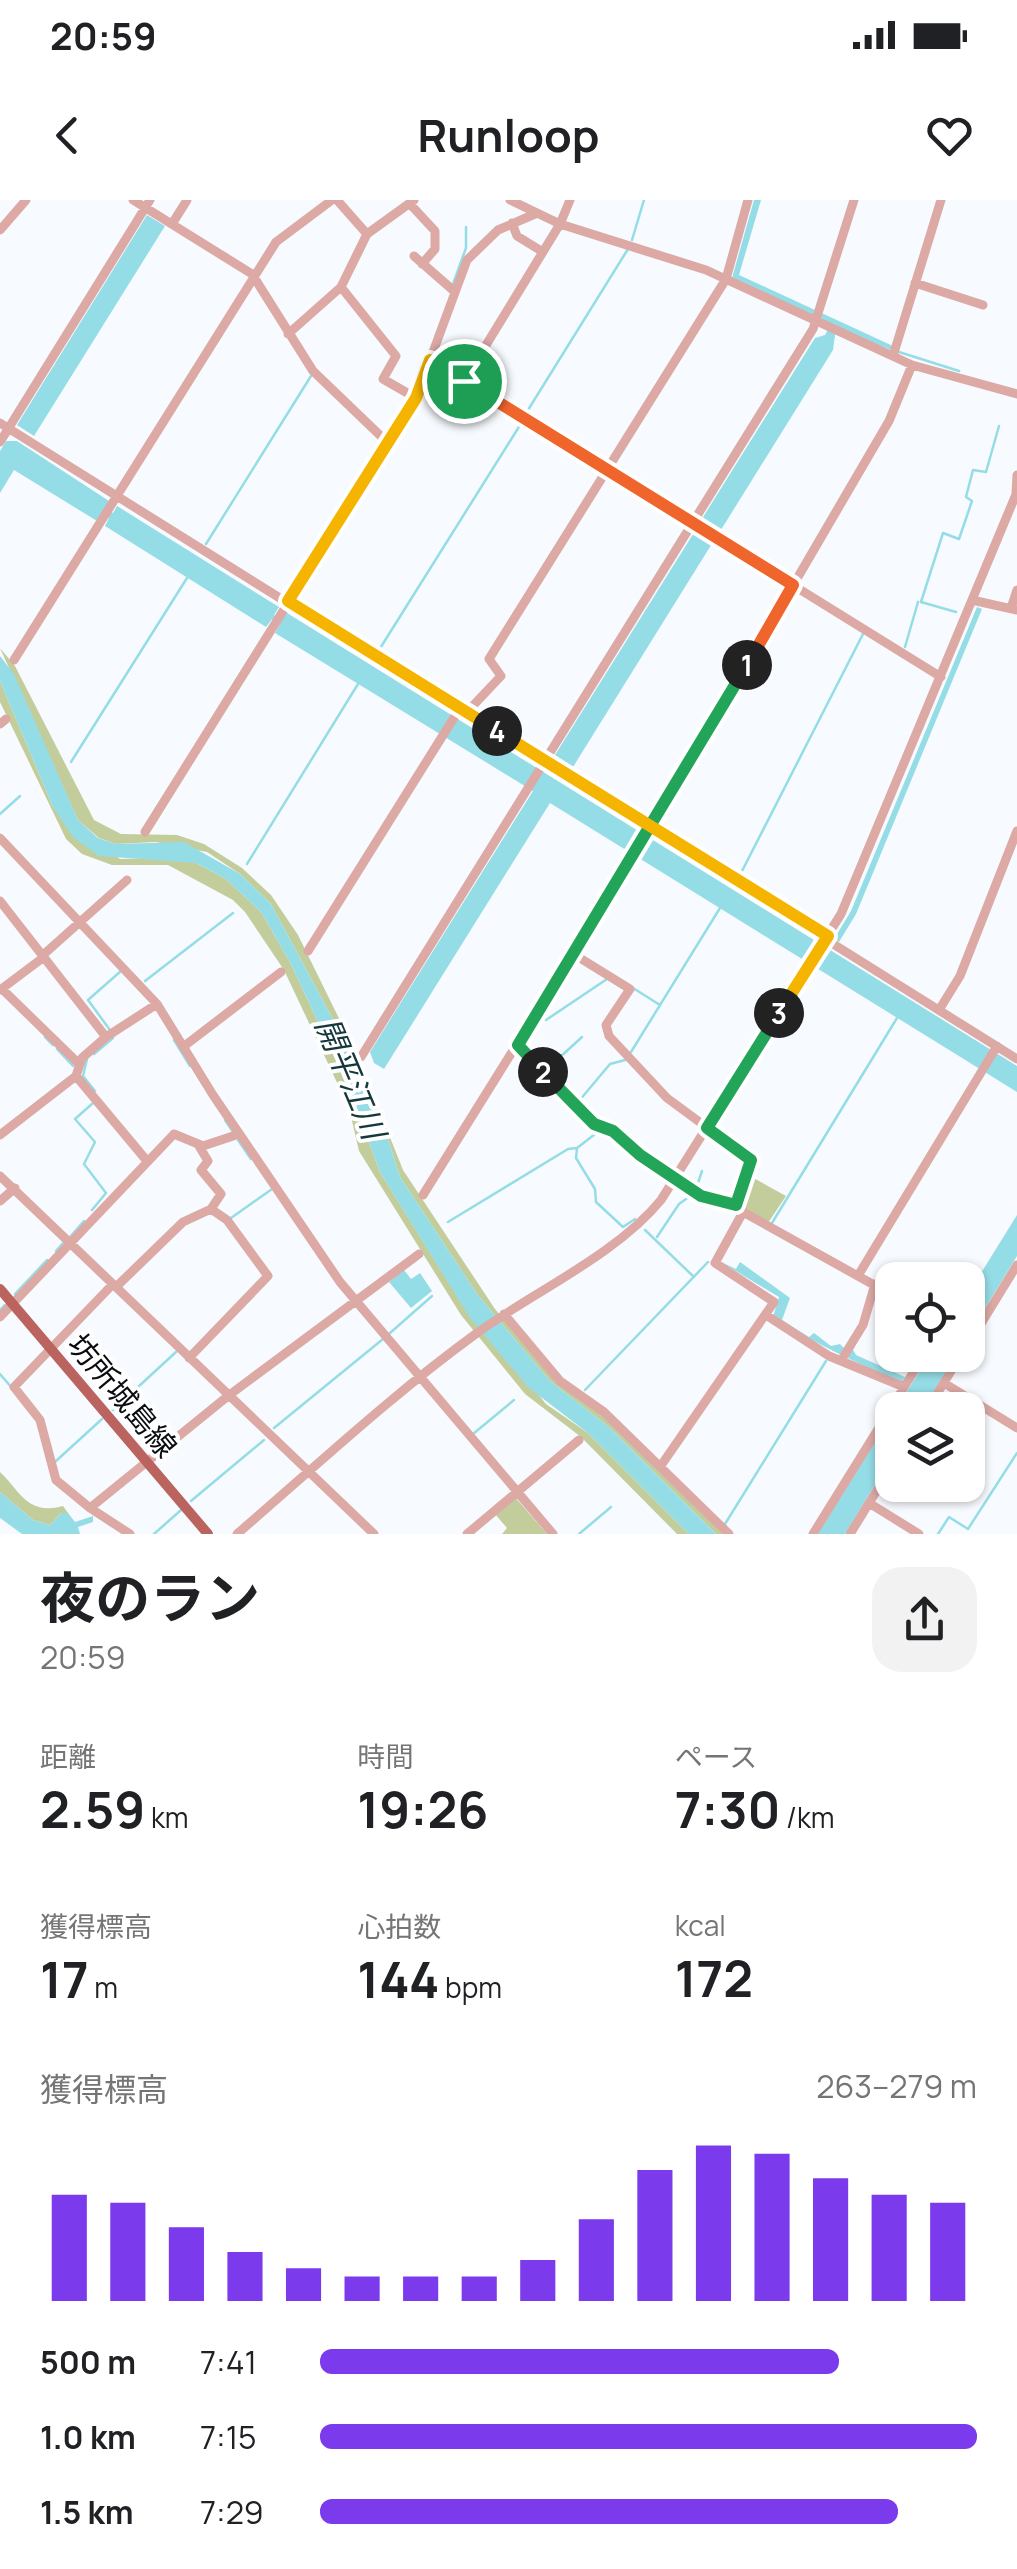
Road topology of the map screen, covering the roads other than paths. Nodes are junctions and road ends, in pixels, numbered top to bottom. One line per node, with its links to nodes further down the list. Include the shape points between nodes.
1 (26, 200): 16 (street)
2 (133, 200): 11 (street)
3 (187, 200): 14 (street)
4 (335, 200): 17 (street); 19 (street, via 280,237)
5 (510, 200): 12 (street)
6 (570, 200): 15 (street)
7 (748, 200): 20 (street)
8 (854, 200): 25 (street)
9 (940, 200): 21 (street)
10 (412, 202): 17 (street); 23 (street, via 435,230 435,249 418,260)
11 (147, 204): 14 (street); 33 (street)
12 (535, 214): 13 (street); 15 (street)
13 (512, 223): 18 (street, via 516,236); 23 (street, via 472,252)
14 (172, 224): 19 (street)
15 (560, 224): 18 (street); 20 (street)
16 (0, 230)
17 (368, 234): 22 (street)
18 (543, 252): 30 (street)
19 (253, 277): 26 (street); 39 (street)
20 (726, 279): 25 (street); 36 (street)
21 (916, 282): 24 (street); 27 (street)
22 (340, 287): 26 (street); 32 (street, via 396,356 382,378)
23 (454, 291): 28 (street)
24 (983, 305)
25 (818, 319): 27 (street); 41 (street)
26 (288, 334): 35 (street, via 332,394)
27 (893, 356): 29 (street)
28 (430, 360): 30 (street); 32 (street)
29 (912, 365): 31 (street); 42 (street, via 889,421)
30 (464, 381): 36 (street)
31 (1017, 394)
32 (416, 398): 35 (street)
33 (4, 425): 34 (street); 39 (street)
34 (0, 442)
35 (388, 443): 45 (street)
36 (607, 470): 41 (street); 49 (street, via 489,659 501,676)
37 (1017, 475): 38 (street)
38 (1016, 493): 40 (street)
39 (118, 496): 45 (street); 47 (street)
40 (1013, 510): 44 (street)
41 (693, 522): 42 (street); 50 (street)
42 (793, 585): 48 (street); 51 (street)
43 (1017, 590): 46 (street)
44 (972, 600): 46 (street); 48 (street)
45 (286, 606): 49 (street); 53 (street)
46 (1014, 609)
47 (14, 660)
48 (941, 677): 58 (street, via 855,885)
49 (461, 712): 50 (street); 59 (street)
50 (542, 765): 51 (street); 70 (street)
51 (650, 831): 58 (street); 60 (street)
52 (1017, 831): 65 (street, via 960,976)
53 (146, 832)
54 (0, 838): 57 (street)
55 (127, 880): 57 (street)
56 (0, 901): 61 (street)
57 (81, 921): 61 (street); 64 (street)
58 (825, 940): 65 (street); 74 (street)
59 (308, 951)
60 (575, 955): 67 (street); 74 (street, via 630,989 606,1025 608,1036 659,1091)
61 (44, 956): 63 (street); 66 (street)
62 (281, 972): 68 (street)
63 (1, 990): 72 (street)
64 (157, 1004): 66 (street); 68 (street)
65 (939, 1010): 69 (street)
66 (106, 1037): 72 (street)
67 (518, 1045): 80 (street, via 592,1123); 82 (street)
68 (183, 1047): 75 (street)
69 (996, 1049): 71 (street); 89 (street)
70 (360, 1057)
71 (1017, 1059)
72 (78, 1064): 73 (street)
73 (76, 1076): 76 (street); 78 (street)
74 (707, 1128): 80 (street); 85 (street, via 751,1160)
75 (239, 1134): 77 (street); 93 (street)
76 (0, 1135)
77 (199, 1146): 78 (street, via 174,1134); 84 (street, via 208,1161 201,1170 221,1194)
78 (148, 1161): 86 (street)
79 (0, 1176): 81 (street)
80 (676, 1177): 85 (street, via 701,1196); 95 (street, via 636,1228)
81 (15, 1188): 83 (street); 86 (street)
82 (424, 1196)
83 (0, 1201)
84 (210, 1208): 91 (street, via 182,1222); 101 (street, via 268,1276)
85 (741, 1208): 89 (street); 96 (street, via 714,1262 774,1299)
86 (70, 1242): 91 (street); 94 (street)
87 (419, 1254): 93 (street)
88 (1017, 1265): 97 (street)
89 (858, 1274): 90 (street)
90 (875, 1284): 100 (street, via 863,1325)
91 (115, 1286): 99 (street); 101 (street)
92 (0, 1289): 94 (main road, 坊所城島線)
93 (355, 1300): 104 (street); 108 (street)
94 (12, 1304): 98 (street); 99 (main road, 坊所城島線)
95 (503, 1315): 104 (street); 112 (street, via 560,1380)
96 (766, 1316): 100 (street, via 829,1356); 112 (street)
97 (985, 1316)
98 (0, 1317)
99 (51, 1349): 111 (main road, 坊所城島線); 117 (street, via 14,1387 40,1420 56,1480)
100 (844, 1355): 106 (street)
101 (189, 1358): 108 (street)
102 (913, 1372): 106 (street)
103 (951, 1372): 105 (street)
104 (420, 1377): 113 (street); 114 (street)
105 (944, 1383): 107 (street); 109 (street)
106 (904, 1387): 125 (street)
107 (939, 1392)
108 (228, 1396): 111 (street); 113 (street)
109 (1017, 1428)
110 (579, 1440): 114 (street)
111 (147, 1462): 117 (street); 119 (main road, 坊所城島線)
112 (660, 1467): 124 (street)
113 (308, 1472): 120 (street); 121 (street)
114 (517, 1491): 122 (street); 123 (street)
115 (875, 1493): 116 (street)
116 (869, 1503): 126 (street); 127 (street)
117 (90, 1508): 118 (street)
118 (130, 1534)
119 (208, 1534)
120 (237, 1534)
121 (374, 1534)
122 (466, 1534)
123 (553, 1534)
124 (729, 1534)
125 (813, 1534)
126 (850, 1534)
127 (919, 1534)

